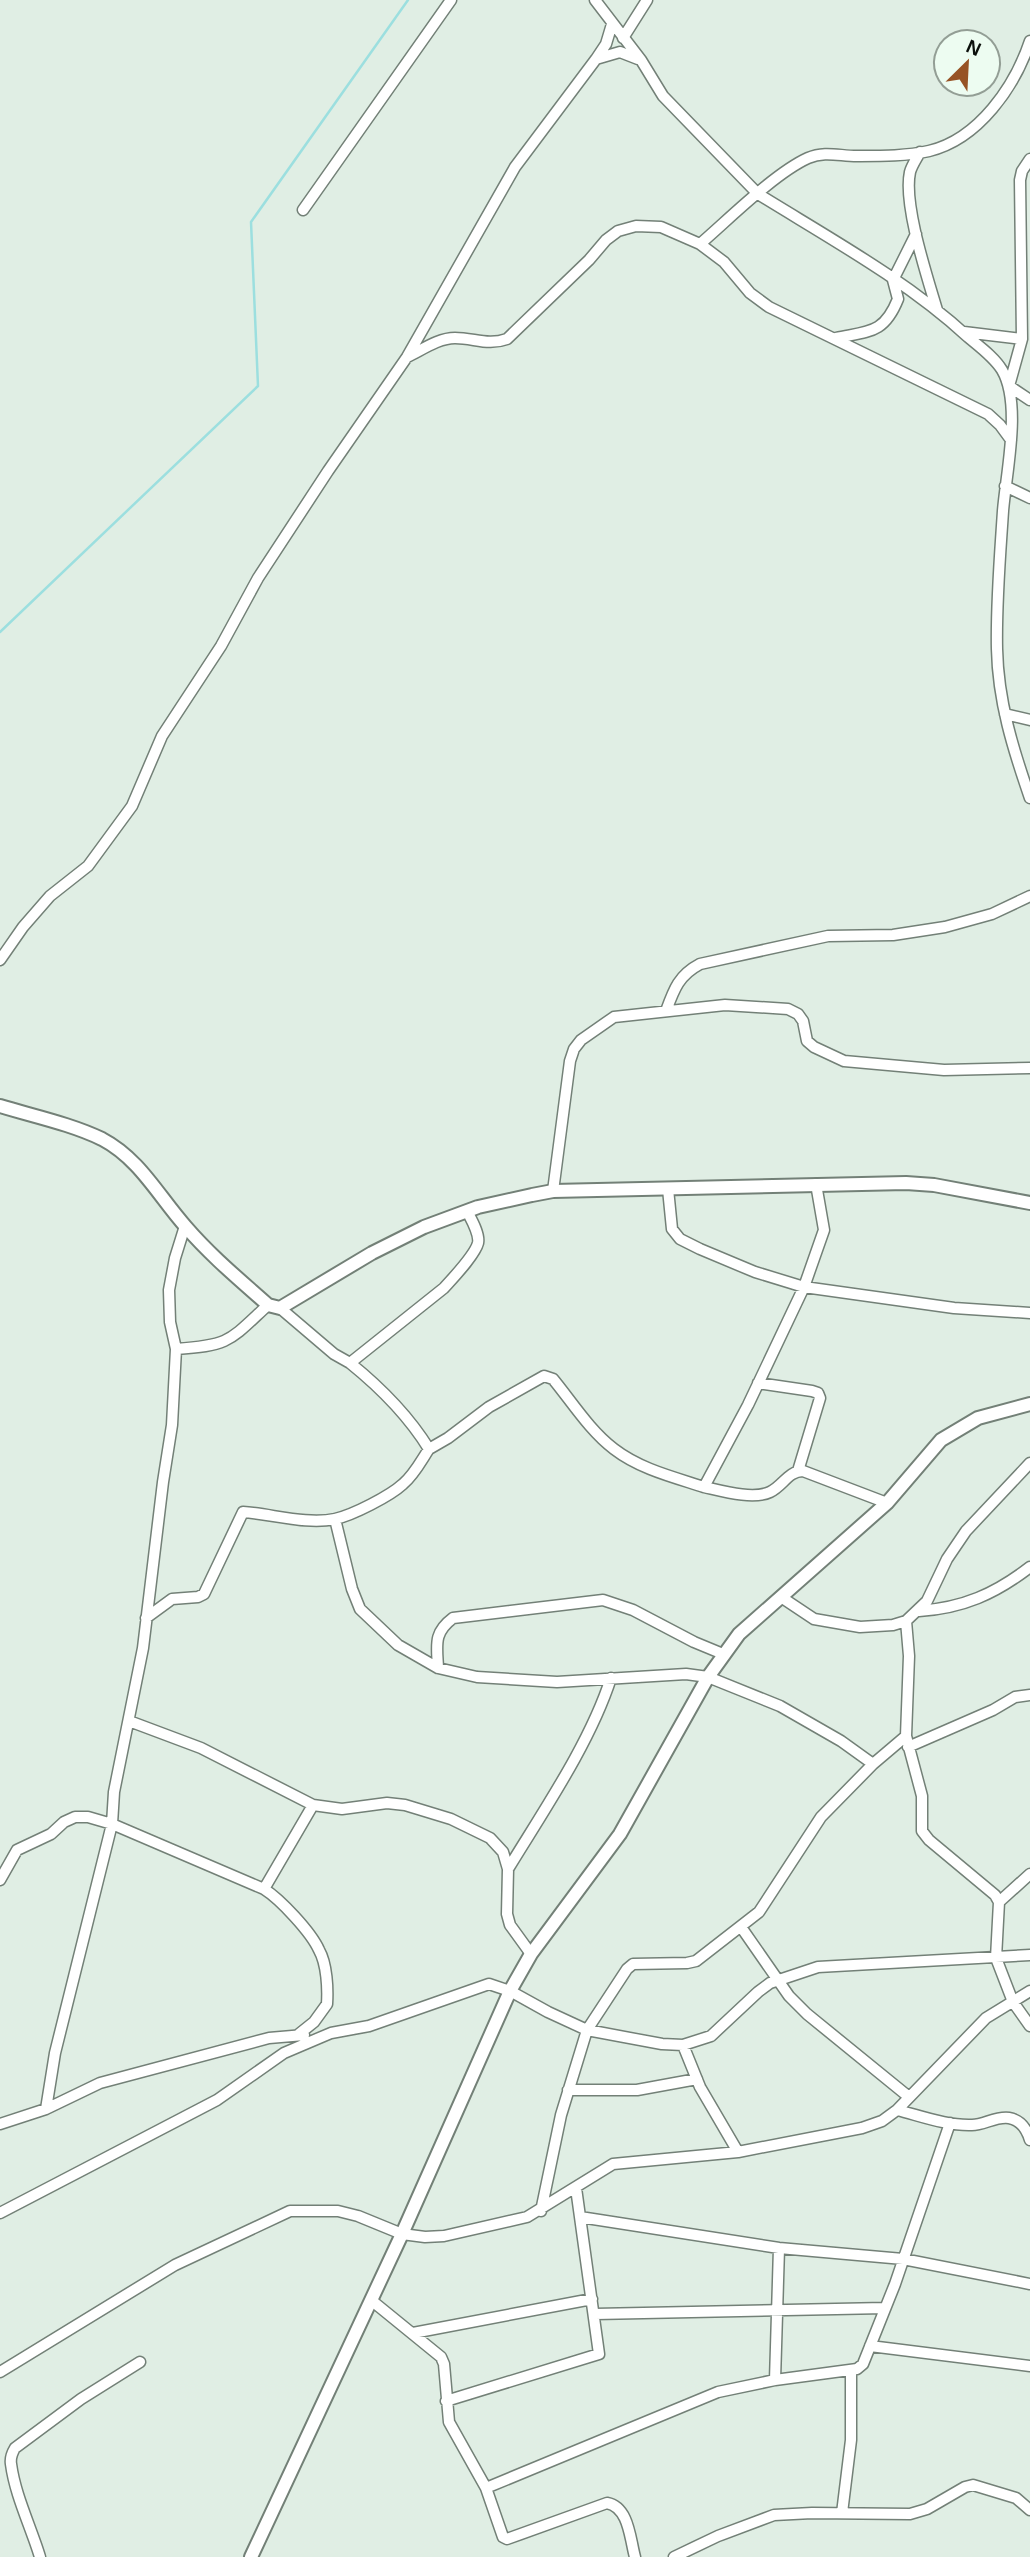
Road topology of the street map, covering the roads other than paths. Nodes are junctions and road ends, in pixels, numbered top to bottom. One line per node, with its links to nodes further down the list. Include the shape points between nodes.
1 (451, 0): 12 (street)
2 (595, 0): 4 (street)
3 (647, 0): 5 (street)
4 (612, 24): 5 (street); 7 (street)
5 (623, 38): 8 (street)
6 (1030, 41): 9 (street, via 1002,98 968,131 948,144)
7 (596, 59): 8 (street, via 620,52); 21 (street, via 515,166)
8 (641, 60): 11 (street, via 663,96)
9 (920, 152): 11 (street, via 823,153 796,164); 13 (street, via 909,186)
10 (1030, 159): 17 (street, via 1020,180)
11 (758, 194): 14 (street); 15 (street)
12 (303, 209)
13 (916, 234): 15 (street); 16 (street)
14 (700, 244): 19 (street, via 769,307); 21 (street, via 662,227 618,231 507,339 497,343 456,338)
15 (893, 279): 16 (street); 19 (street, via 898,299 885,324)
16 (937, 310): 18 (street)
17 (1027, 325): 20 (street)
18 (963, 332): 20 (street); 22 (street, via 993,359)
19 (836, 338): 24 (street, via 988,415)
20 (1022, 339): 22 (street)
21 (407, 357): 31 (street, via 258,578 221,646 162,736 132,806 88,866 50,896)
22 (1009, 386): 23 (street); 24 (street)
23 (1030, 400)
24 (1012, 441): 25 (street)
25 (1005, 486): 26 (street); 27 (street, via 997,616)
26 (1030, 498)
27 (1005, 714): 28 (street); 29 (street)
28 (1030, 720)
29 (1030, 798)
30 (1030, 896): 32 (street, via 945,928 828,936 700,964 677,982)
31 (0, 960)
32 (666, 1010): 33 (street, via 725,1005 788,1009 803,1021 807,1041 844,1061 944,1070); 37 (street, via 614,1017 574,1049)
33 (1030, 1068)
34 (0, 1106): 40 (street, via 103,1140 148,1177)
35 (816, 1184): 36 (street); 38 (street, via 920,1184); 41 (street, via 824,1230)
36 (668, 1189): 37 (street); 41 (street, via 672,1229 680,1239 755,1272)
37 (554, 1191): 39 (street)
38 (1030, 1203)
39 (467, 1211): 42 (street, via 424,1227); 45 (street, via 478,1244 455,1276)
40 (185, 1226): 42 (street); 44 (street, via 169,1290)
41 (804, 1287): 43 (street, via 954,1308); 46 (street)
42 (274, 1306): 44 (street, via 230,1340); 45 (street)
43 (1030, 1313)
44 (176, 1349): 57 (street, via 172,1425)
45 (350, 1363): 48 (street, via 415,1426)
46 (758, 1383): 50 (street, via 818,1393); 51 (street)
47 (1030, 1404): 52 (street, via 978,1418 941,1440)
48 (429, 1449): 51 (street, via 544,1376 553,1379 614,1449 664,1475); 53 (street, via 402,1486)
49 (1030, 1463): 56 (street, via 955,1546)
50 (798, 1471): 51 (street, via 767,1493); 52 (street)
51 (704, 1487)
52 (887, 1503): 55 (street)
53 (335, 1519): 57 (street, via 243,1512 204,1594 172,1599); 60 (street, via 360,1609 398,1645)
54 (1030, 1567): 56 (street, via 975,1601)
55 (781, 1597): 58 (street, via 814,1619 860,1627); 59 (street)
56 (919, 1611): 58 (street)
57 (146, 1618): 64 (street)
58 (906, 1621): 65 (street)
59 (723, 1654): 60 (street, via 603,1600 453,1618 442,1626 436,1639); 61 (street)
60 (438, 1668): 62 (street, via 557,1682)
61 (708, 1677): 62 (street); 67 (street, via 780,1706); 76 (street, via 620,1834)
62 (611, 1678): 70 (street, via 595,1720)
63 (1030, 1695): 66 (street, via 1015,1697)
64 (129, 1721): 68 (street, via 201,1748); 69 (street)
65 (906, 1736): 66 (street); 67 (street)
66 (908, 1747): 74 (street, via 922,1796 924,1836)
67 (873, 1764): 75 (street, via 821,1817 768,1901)
68 (313, 1805): 70 (street, via 342,1809 396,1804 451,1819 490,1838 503,1852); 73 (street)
69 (112, 1824): 72 (street, via 88,1817 64,1822 18,1850); 73 (street); 91 (street, via 55,2053)
70 (508, 1869): 76 (street, via 507,1914)
71 (1030, 1874): 74 (street)
72 (0, 1880)
73 (264, 1889): 85 (street, via 276,1896 323,1959 327,2004)
74 (999, 1902): 78 (street)
75 (741, 1927): 79 (street); 84 (street, via 696,1961 633,1964)
76 (531, 1954): 80 (street)
77 (1030, 1955): 78 (street)
78 (996, 1958): 79 (street, via 818,1966); 82 (street)
79 (776, 1981): 87 (street, via 711,2036); 90 (street, via 807,2014)
80 (510, 1991): 84 (street); 86 (street, via 489,1984 369,2026); 101 (street)
81 (1030, 1991): 82 (street)
82 (1013, 2001): 83 (street); 90 (street, via 986,2018)
83 (1030, 2026)
84 (587, 2030): 87 (street); 89 (street)
85 (299, 2034): 86 (street); 91 (street, via 100,2083)
86 (317, 2038): 99 (street, via 284,2053 205,2106)
87 (683, 2045): 88 (street)
88 (697, 2079): 89 (street, via 638,2090); 96 (street)
89 (568, 2090): 98 (street)
90 (909, 2097): 92 (street)
91 (46, 2109): 94 (street)
92 (897, 2110): 93 (street); 96 (street, via 862,2128)
93 (950, 2123): 95 (street, via 974,2126 1011,2118 1022,2124); 103 (street)
94 (0, 2124)
95 (1030, 2140)
96 (738, 2152): 97 (street, via 613,2164)
97 (576, 2188): 98 (street); 100 (street)
98 (541, 2211): 101 (street, via 444,2236)
99 (0, 2213)
100 (580, 2217): 102 (street); 105 (street)
101 (402, 2234): 106 (street); 115 (street, via 338,2211 289,2211 175,2265)
102 (779, 2248): 103 (street); 108 (street)
103 (903, 2259): 104 (street); 107 (street)
104 (1030, 2284)
105 (592, 2299): 109 (street); 110 (street)
106 (371, 2300): 110 (street); 122 (street)
107 (885, 2308): 108 (street); 111 (street)
108 (776, 2311): 109 (street); 116 (street)
109 (595, 2314): 117 (street, via 600,2351 596,2357)
110 (413, 2333): 117 (street, via 441,2357)
111 (870, 2346): 113 (street); 114 (street, via 863,2364)
112 (140, 2362): 121 (street, via 81,2399 11,2455)
113 (1030, 2366)
114 (850, 2371): 116 (street); 120 (street, via 851,2440)
115 (0, 2372)
116 (775, 2380): 118 (street, via 718,2392)
117 (446, 2401): 118 (street, via 449,2422)
118 (486, 2488): 123 (street, via 500,2534 507,2539 615,2505 622,2511)
119 (1030, 2510): 120 (street, via 1016,2498 973,2485 918,2513)
120 (842, 2513): 124 (street, via 774,2515)
121 (40, 2557)
122 (251, 2557)
123 (635, 2557)
124 (674, 2557)

